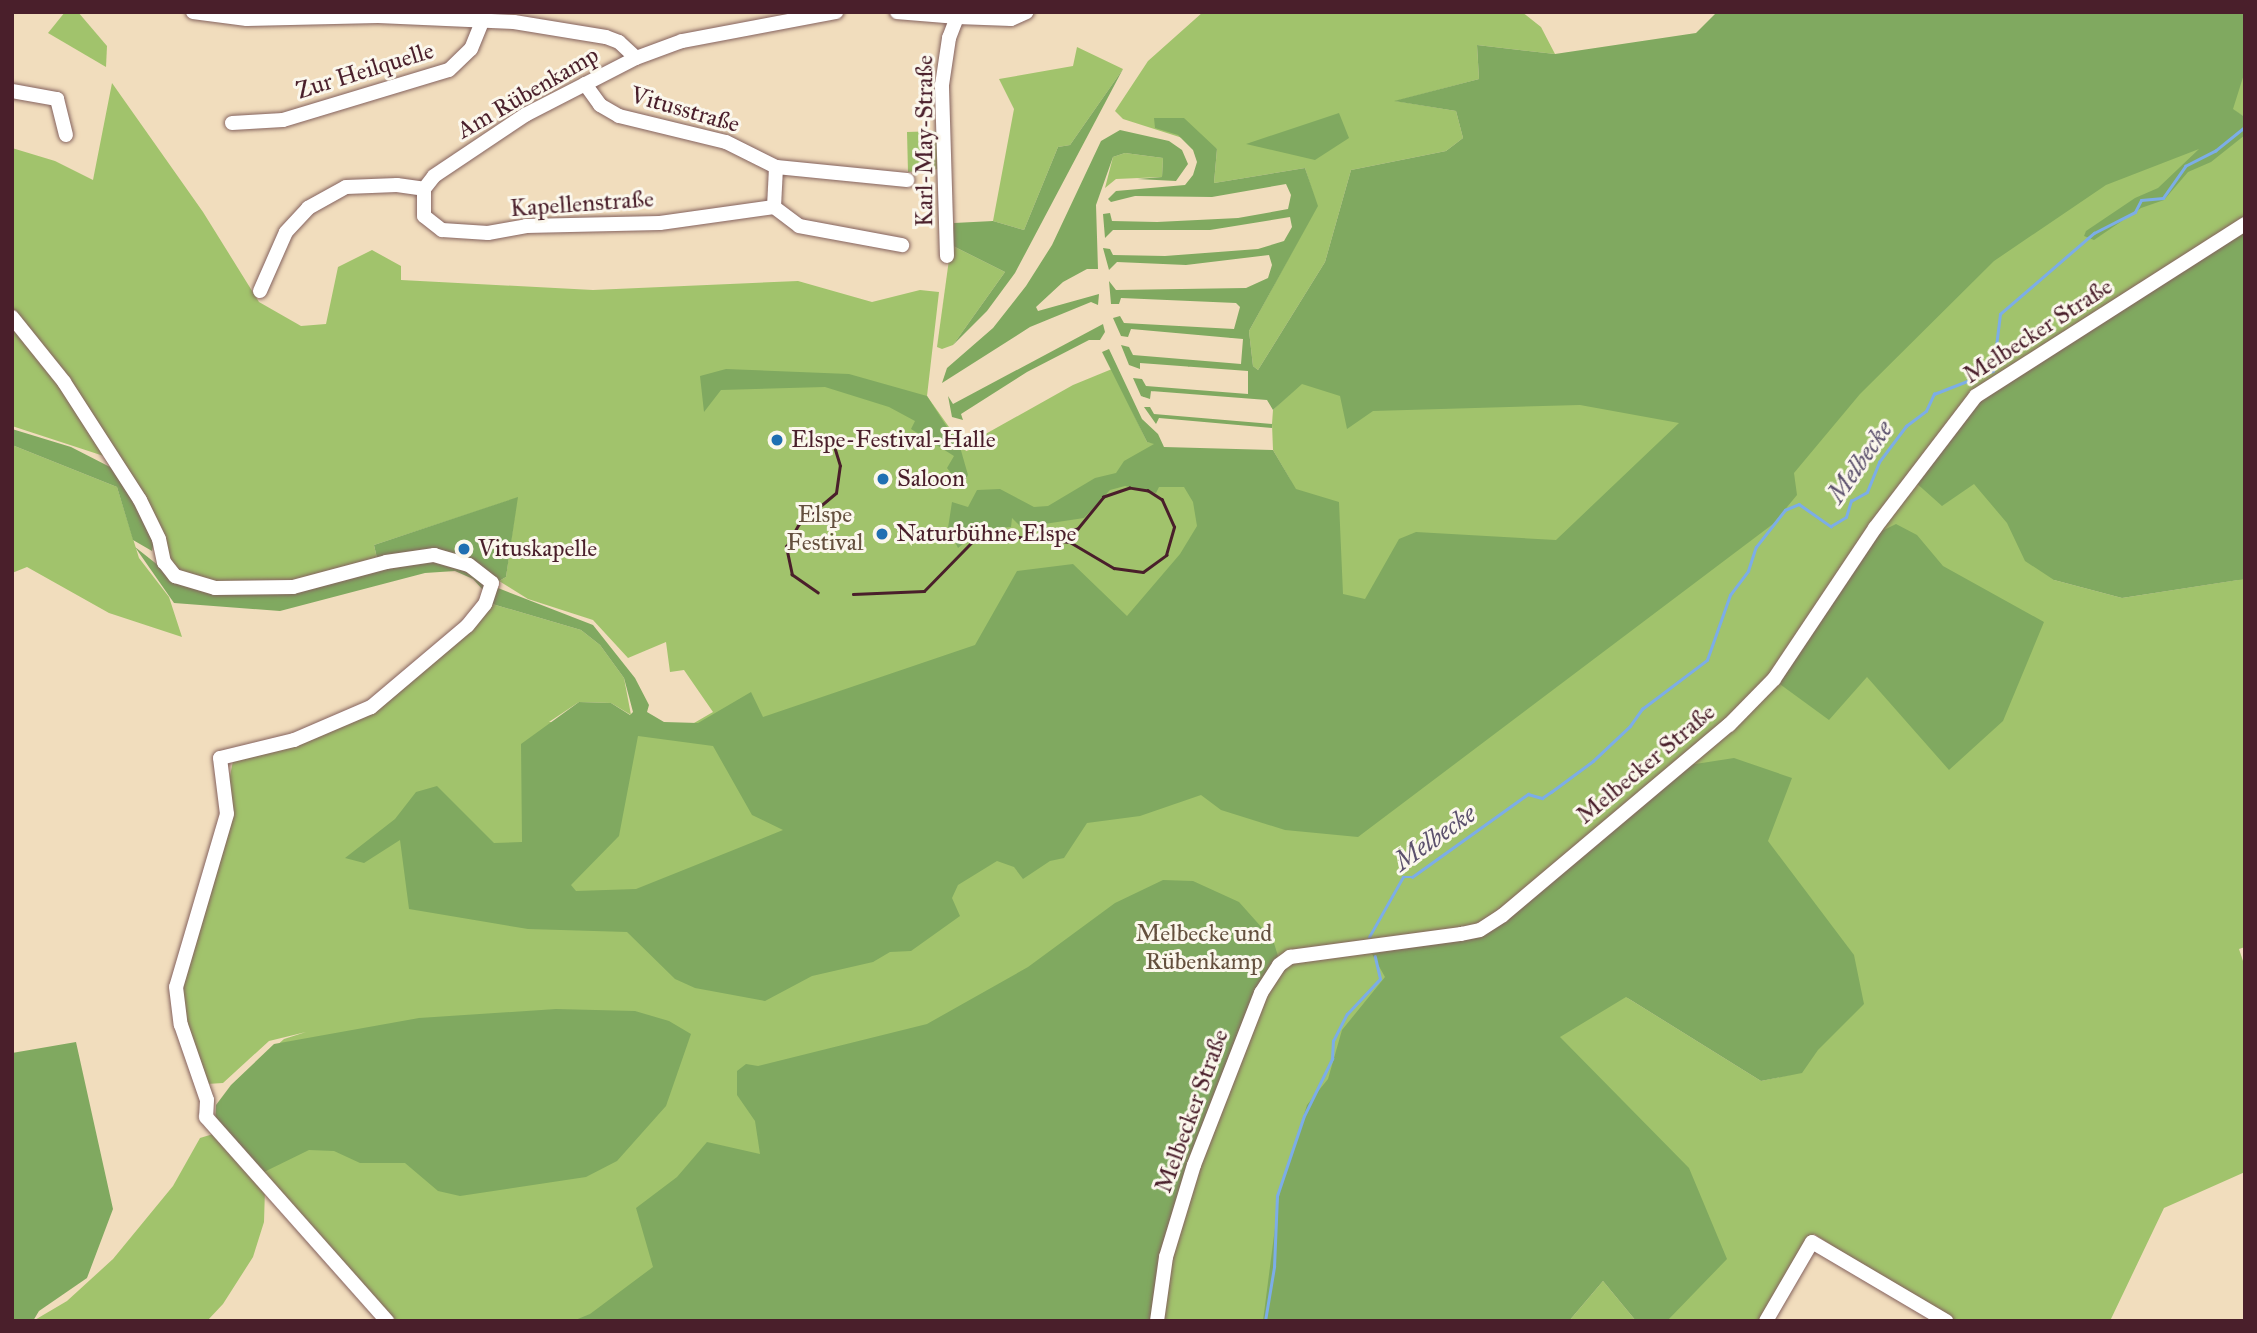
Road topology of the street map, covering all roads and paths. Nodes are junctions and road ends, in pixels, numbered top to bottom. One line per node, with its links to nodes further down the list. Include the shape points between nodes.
1 (193, 12): 6 (street, via 247,19 378,16)
2 (836, 12): 7 (street, Am Rübenkamp, via 682,41)
3 (897, 12): 5 (street)
4 (1027, 12): 5 (street, via 1011,19)
5 (957, 17): 18 (street, Karl-May-Straße, via 943,63)
6 (483, 20): 7 (street, via 606,37); 10 (street, Zur Heilquelle, via 471,49 449,69 283,120)
7 (636, 58): 8 (street, Am Rübenkamp)
8 (585, 84): 12 (street, Vitusstraße, via 600,105 619,116 726,142); 14 (street, Am Rübenkamp, via 525,115 434,176)
9 (12, 92): 11 (street, via 57,99)
10 (232, 122)
11 (66, 135)
12 (776, 167): 13 (street, Vitusstraße); 15 (street)
13 (907, 180)
14 (424, 189): 15 (street, Kapellenstraße, via 422,205 431,225 488,233 526,226 660,223); 19 (street, via 346,187 308,208 286,232)
15 (774, 207): 17 (street, via 799,226)
16 (2245, 224): 22 (street, Melbecker Straße, via 1976,396 1875,528 1774,679 1729,725 1503,915 1471,932 1290,957 1279,965 1251,1015 1194,1165 1166,1256)
17 (902, 245)
18 (947, 256)
19 (260, 290)
20 (12, 317): 21 (street, via 64,382 140,500 168,570 185,581 215,588 293,587 386,562 434,555 470,565 492,583 485,604 467,626 371,707 294,740 220,758 226,814 176,987 181,1025 207,1100 206,1117)
21 (387, 1321)
22 (1157, 1321)
23 (1766, 1321): 24 (street, via 1812,1242)
24 (1946, 1321)

